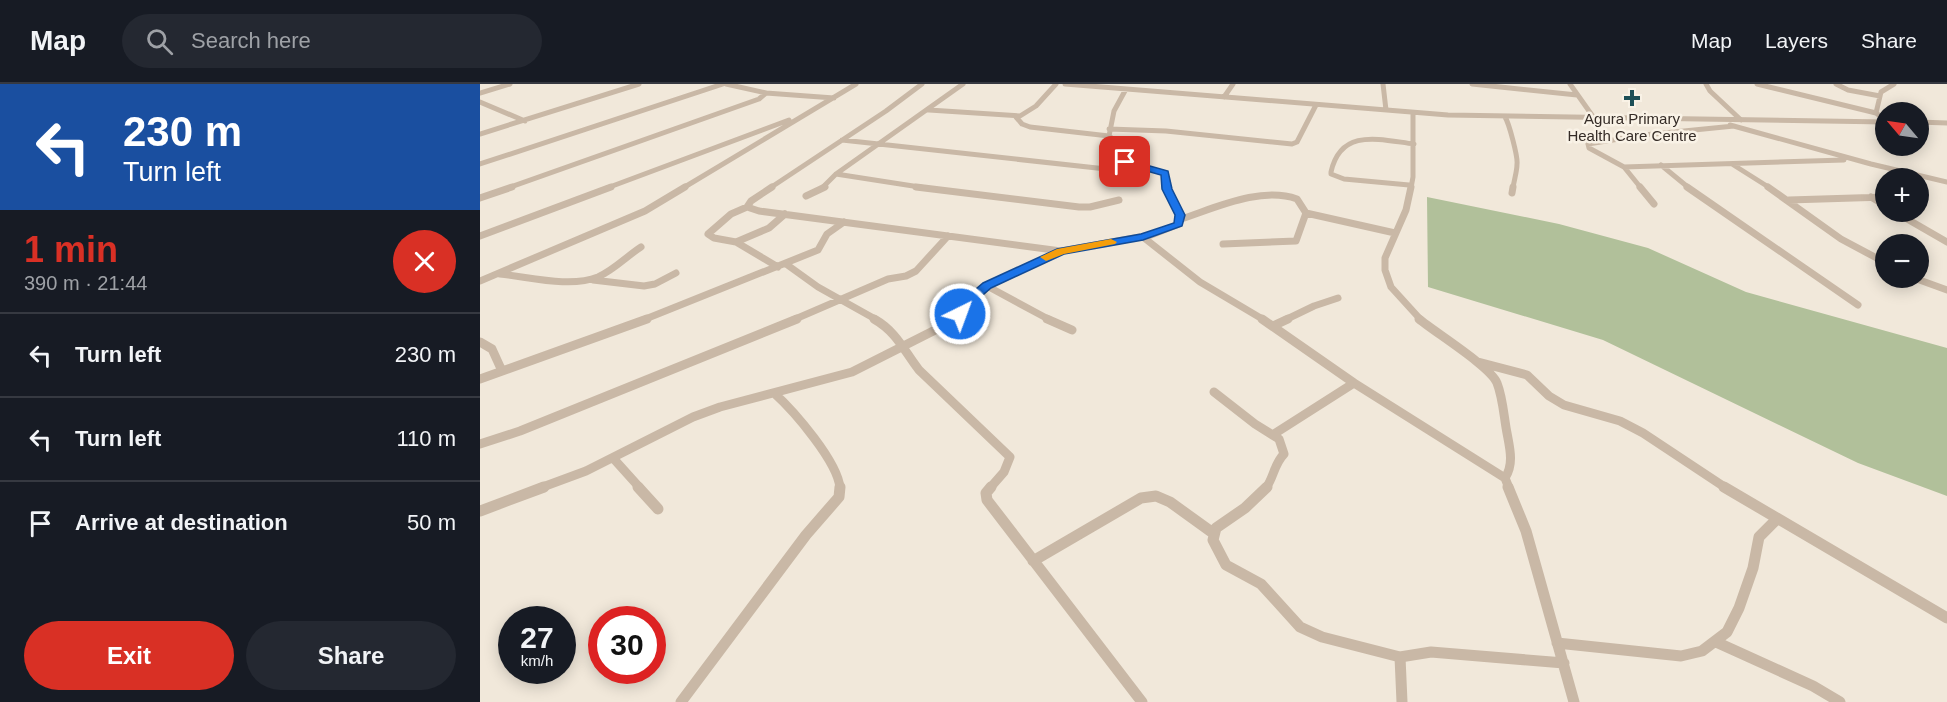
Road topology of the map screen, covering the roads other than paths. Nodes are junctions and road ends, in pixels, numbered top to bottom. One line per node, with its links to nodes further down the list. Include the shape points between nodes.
1 (510, 84): 21 (street)
2 (639, 84): 40 (street)
3 (725, 84): 22 (street); 54 (street)
4 (856, 84): 26 (street)
5 (922, 84): 49 (street)
6 (963, 84): 30 (street)
7 (1056, 84): 35 (street, via 1036,106)
8 (1065, 84): 19 (street)
9 (1178, 84): 20 (street)
10 (1233, 84): 25 (street)
11 (1383, 84): 31 (street)
12 (1473, 84): 18 (street)
13 (1570, 84): 23 (street)
14 (1706, 84): 39 (street)
15 (1757, 84): 33 (street)
16 (1836, 84): 24 (street)
17 (1894, 84): 24 (street)
18 (1495, 85): 23 (street)
19 (1126, 89): 20 (street); 47 (street)
20 (1173, 92): 25 (street)
21 (480, 93)
22 (766, 93): 26 (street); 67 (street, via 759,99)
23 (1578, 96): 37 (street)
24 (1880, 96): 28 (street)
25 (1224, 97): 29 (street)
26 (834, 98): 34 (street)
27 (480, 102): 40 (street)
28 (1879, 102)
29 (1316, 105): 31 (street); 47 (street, via 1297,142 1292,144 1166,131)
30 (929, 110): 35 (street); 50 (street)
31 (1386, 110): 32 (street)
32 (1413, 113): 36 (street); 51 (street)
33 (1875, 113)
34 (806, 115): 79 (street); 90 (street, via 645,211)
35 (1016, 117): 47 (street, via 1030,127)
36 (1504, 117): 37 (street); 63 (street, via 1518,161)
37 (1594, 118): 38 (street)
38 (1716, 120): 39 (street); 45 (street)
39 (1742, 120): 41 (street)
40 (525, 121): 48 (street)
41 (1875, 122)
42 (1929, 122): 43 (street)
43 (1947, 123)
44 (1929, 125): 46 (street)
45 (1734, 126): 52 (street); 57 (street, via 1588,144)
46 (1947, 131)
47 (1108, 132): 53 (street, via 1126,150)
48 (480, 134)
49 (842, 140): 50 (street); 72 (street)
50 (879, 144): 53 (street, via 1101,169); 59 (street)
51 (1414, 144): 62 (street, via 1414,171); 62 (street, via 1353,140 1341,148 1331,169 1331,174 1344,179)
52 (1849, 159): 55 (street); 58 (street)
53 (1125, 162): 75 (street, via 1165,173 1167,189)
54 (480, 164)
55 (1732, 164): 56 (street); 70 (street)
56 (1661, 165): 57 (street); 98 (street)
57 (1624, 167): 71 (street)
58 (1883, 168)
59 (836, 174): 64 (street, via 826,186); 69 (street, via 1079,207)
60 (1929, 179): 61 (street)
61 (1947, 182)
62 (1409, 185): 78 (street, via 1406,210)
63 (1512, 194)
64 (806, 196)
65 (1871, 197): 66 (street); 68 (street); 70 (street)
66 (1875, 197)
67 (480, 198)
68 (1875, 199)
69 (1119, 200)
70 (1789, 200): 87 (street, via 1841,238)
71 (1654, 204)
72 (747, 207): 74 (street); 82 (street, via 731,214 708,234)
73 (1306, 213): 75 (street, via 1298,199 1280,196 1235,201); 78 (street); 84 (street, via 1296,241)
74 (785, 214): 76 (street); 82 (street, via 769,228)
75 (1181, 219): 81 (street, via 1179,224)
76 (844, 222): 80 (street); 88 (street, via 827,234 818,250)
77 (1912, 222): 83 (street)
78 (1395, 233): 103 (street, via 1385,258 1391,287 1417,317)
79 (480, 236)
80 (948, 236): 86 (street); 97 (street, via 916,271)
81 (1143, 237): 86 (street); 99 (street, via 1200,282)
82 (736, 242): 88 (street)
83 (1947, 242)
84 (1223, 244)
85 (640, 247): 91 (street)
86 (1061, 251): 94 (street)
87 (1875, 257)
88 (782, 266): 97 (street); 104 (street)
89 (676, 273): 91 (street, via 644,286)
90 (500, 274): 91 (street); 92 (street)
91 (588, 280)
92 (480, 281)
93 (1929, 283): 95 (street)
94 (987, 286): 100 (street); 102 (street, via 953,320)
95 (1947, 290)
96 (1338, 298): 99 (street)
97 (843, 300): 102 (street, via 880,322); 110 (street)
98 (1858, 305)
99 (1274, 326): 106 (street)
100 (1072, 330)
101 (480, 342): 104 (street, via 492,349)
102 (904, 345): 108 (street, via 852,372); 117 (street, via 919,370 1010,458 1005,472 986,493 987,500)
103 (1478, 362): 112 (street, via 1497,381 1511,456); 115 (street, via 1527,375 1564,405 1620,421 1643,433)
104 (502, 371): 105 (street)
105 (480, 379)
106 (1354, 383): 109 (street); 112 (street)
107 (1214, 392): 109 (street)
108 (774, 393): 111 (street, via 693,417); 123 (street, via 815,440 838,476 839,497)
109 (1274, 434): 116 (street, via 1284,454 1275,461 1270,483 1237,516)
110 (480, 444)
111 (613, 458): 113 (street); 114 (street)
112 (1505, 478): 120 (street, via 1526,531)
113 (658, 509)
114 (480, 511)
115 (1777, 519): 118 (street); 119 (street, via 1759,537 1739,608 1727,632)
116 (1213, 533): 117 (street, via 1170,502 1156,496 1141,498); 121 (street, via 1226,564 1261,584 1300,627 1322,637)
117 (1033, 561): 124 (street)
118 (1947, 618)
119 (1716, 642): 120 (street, via 1702,651 1681,656); 127 (street)
120 (1557, 643): 122 (street)
121 (1400, 657): 122 (street, via 1431,652); 125 (street)
122 (1564, 663): 126 (street)
123 (681, 702)
124 (1142, 702)
125 (1402, 702)
126 (1574, 702)
127 (1840, 702)

